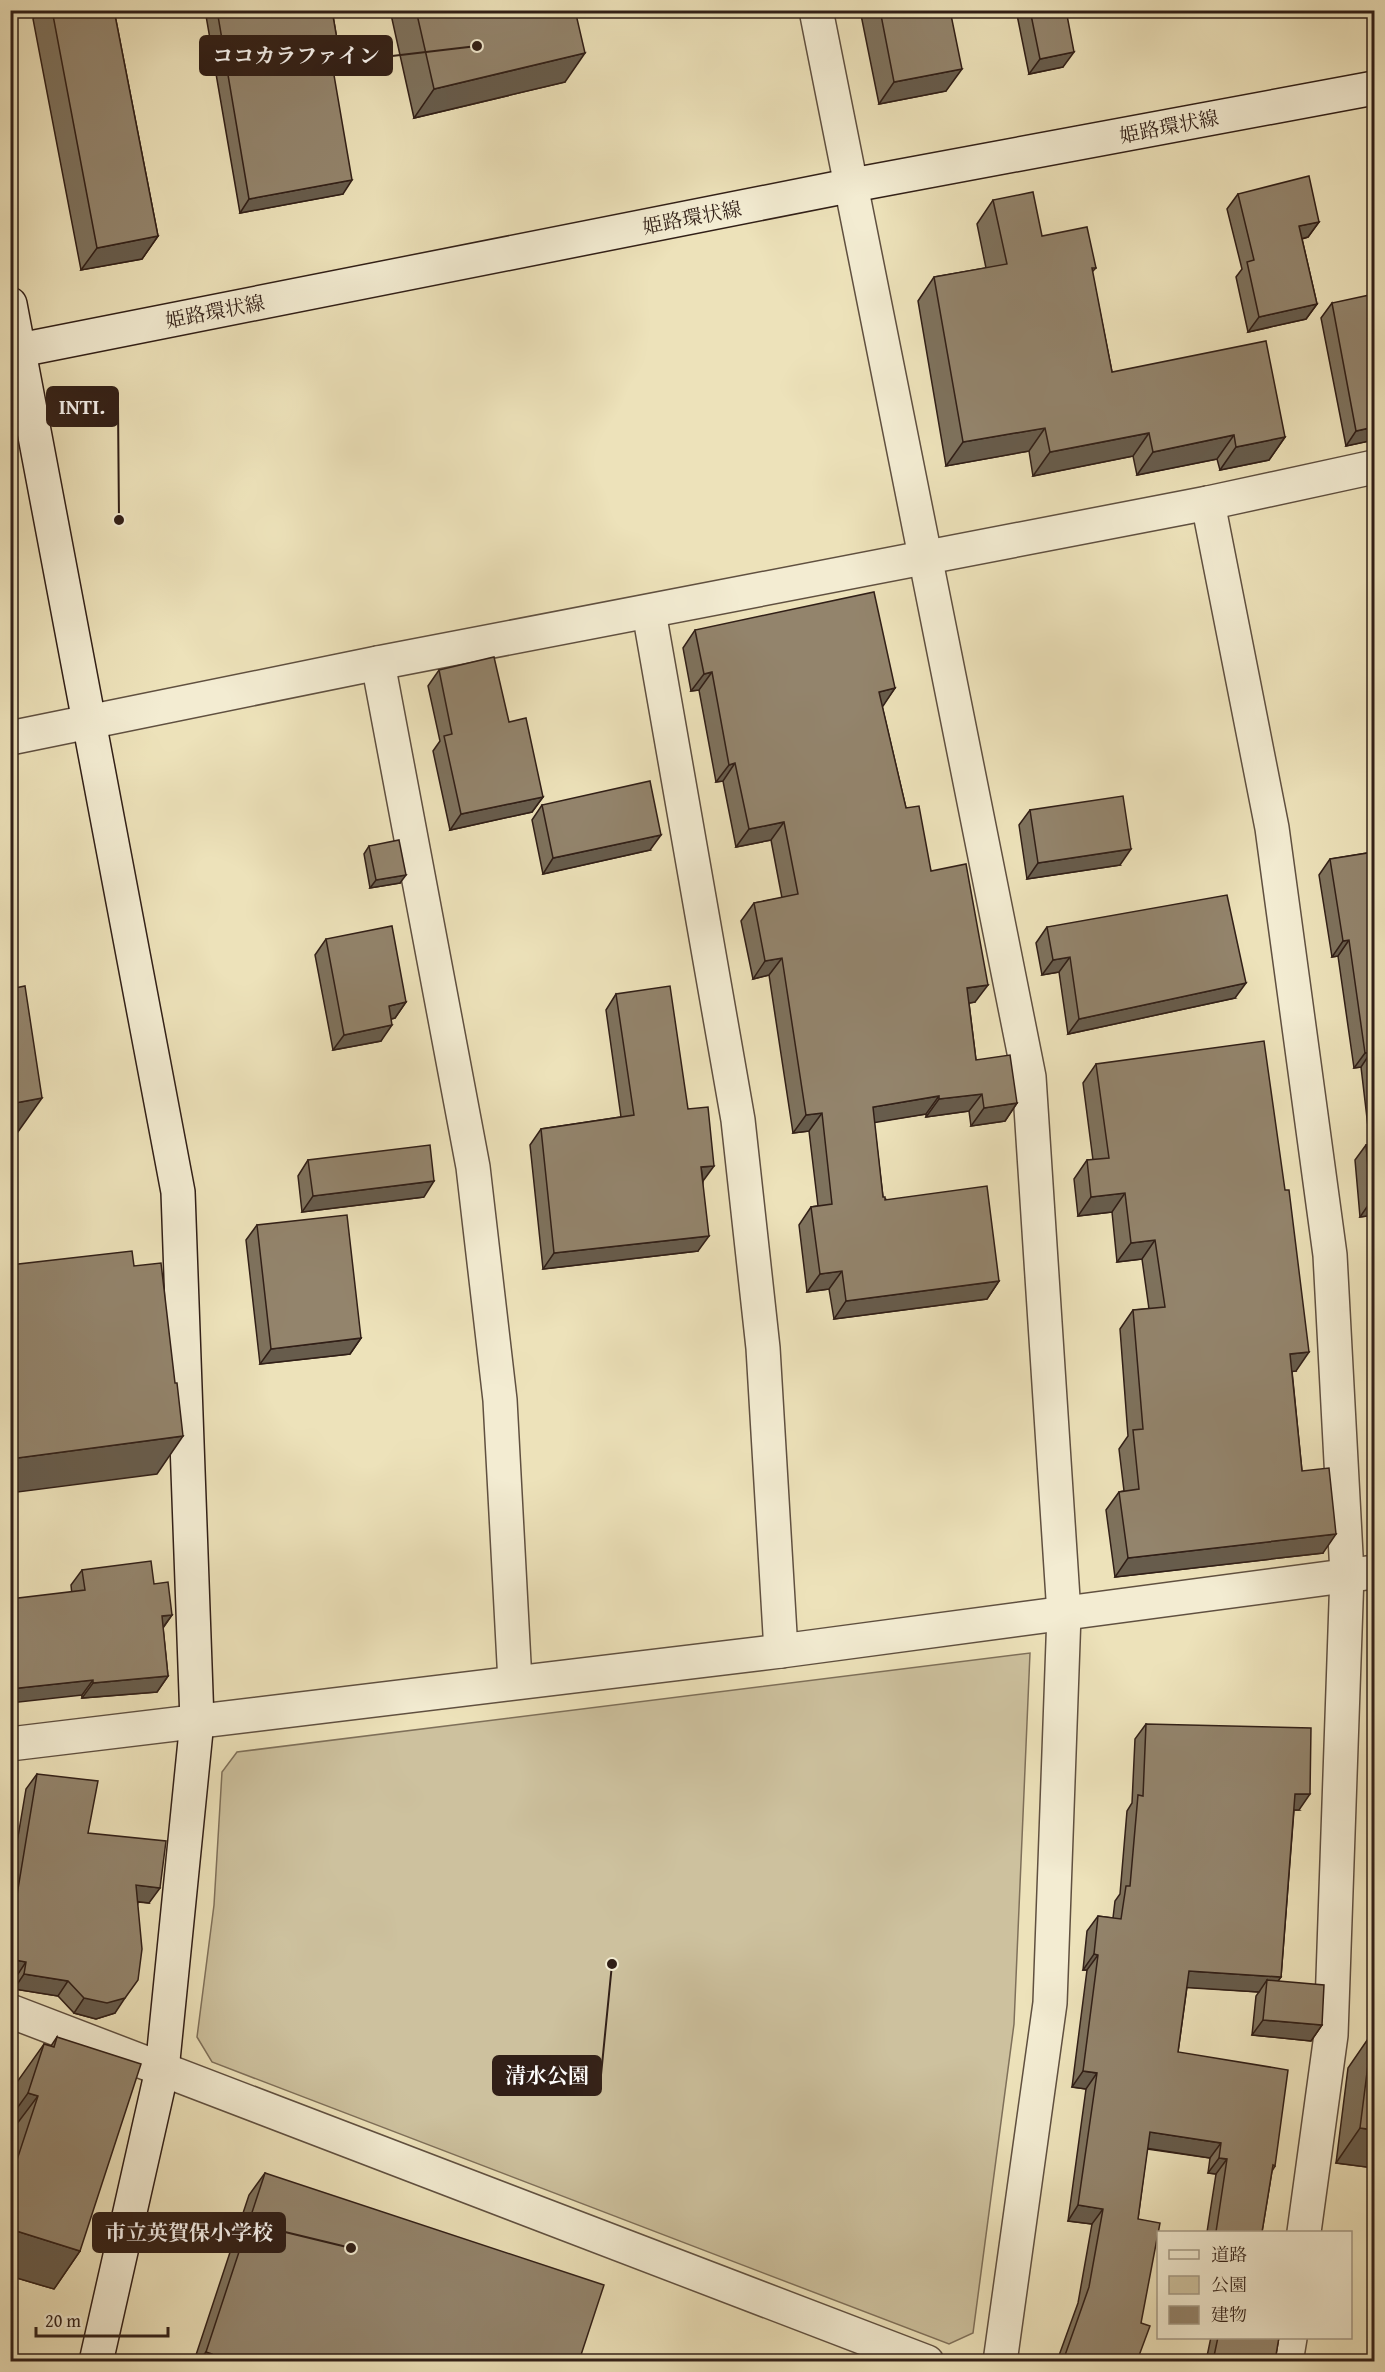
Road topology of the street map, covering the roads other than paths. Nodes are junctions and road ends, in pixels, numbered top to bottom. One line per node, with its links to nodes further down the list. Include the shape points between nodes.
1 (816, 10): 3 (street)
2 (1374, 88): 3 (street, 姫路環状線)
3 (853, 185): 5 (street, 姫路環状線); 8 (street)
4 (10, 304): 5 (street)
5 (16, 351): 11 (street)
6 (1374, 467): 7 (street)
7 (1208, 503): 8 (street); 13 (street, via 1272,828 1328,1244)
8 (925, 557): 9 (street); 14 (street, via 1029,1077)
9 (649, 612): 10 (street); 15 (street, via 738,1120 763,1348)
10 (378, 663): 11 (street); 16 (street, via 473,1167 500,1400)
11 (89, 720): 12 (street); 17 (street, via 178,1192)
12 (10, 738)
13 (1361, 1573): 14 (street); 21 (street, via 1331,2035)
14 (1064, 1614): 15 (street); 25 (street, via 1050,2003)
15 (781, 1651): 16 (street)
16 (515, 1682): 17 (street)
17 (197, 1721): 18 (street); 20 (street)
18 (10, 1744)
19 (10, 2011): 20 (street)
20 (162, 2070): 23 (street); 24 (street)
21 (1304, 2231)
22 (1290, 2339): 26 (street)
23 (96, 2361)
24 (927, 2361)
25 (1000, 2361)
26 (1286, 2361)

